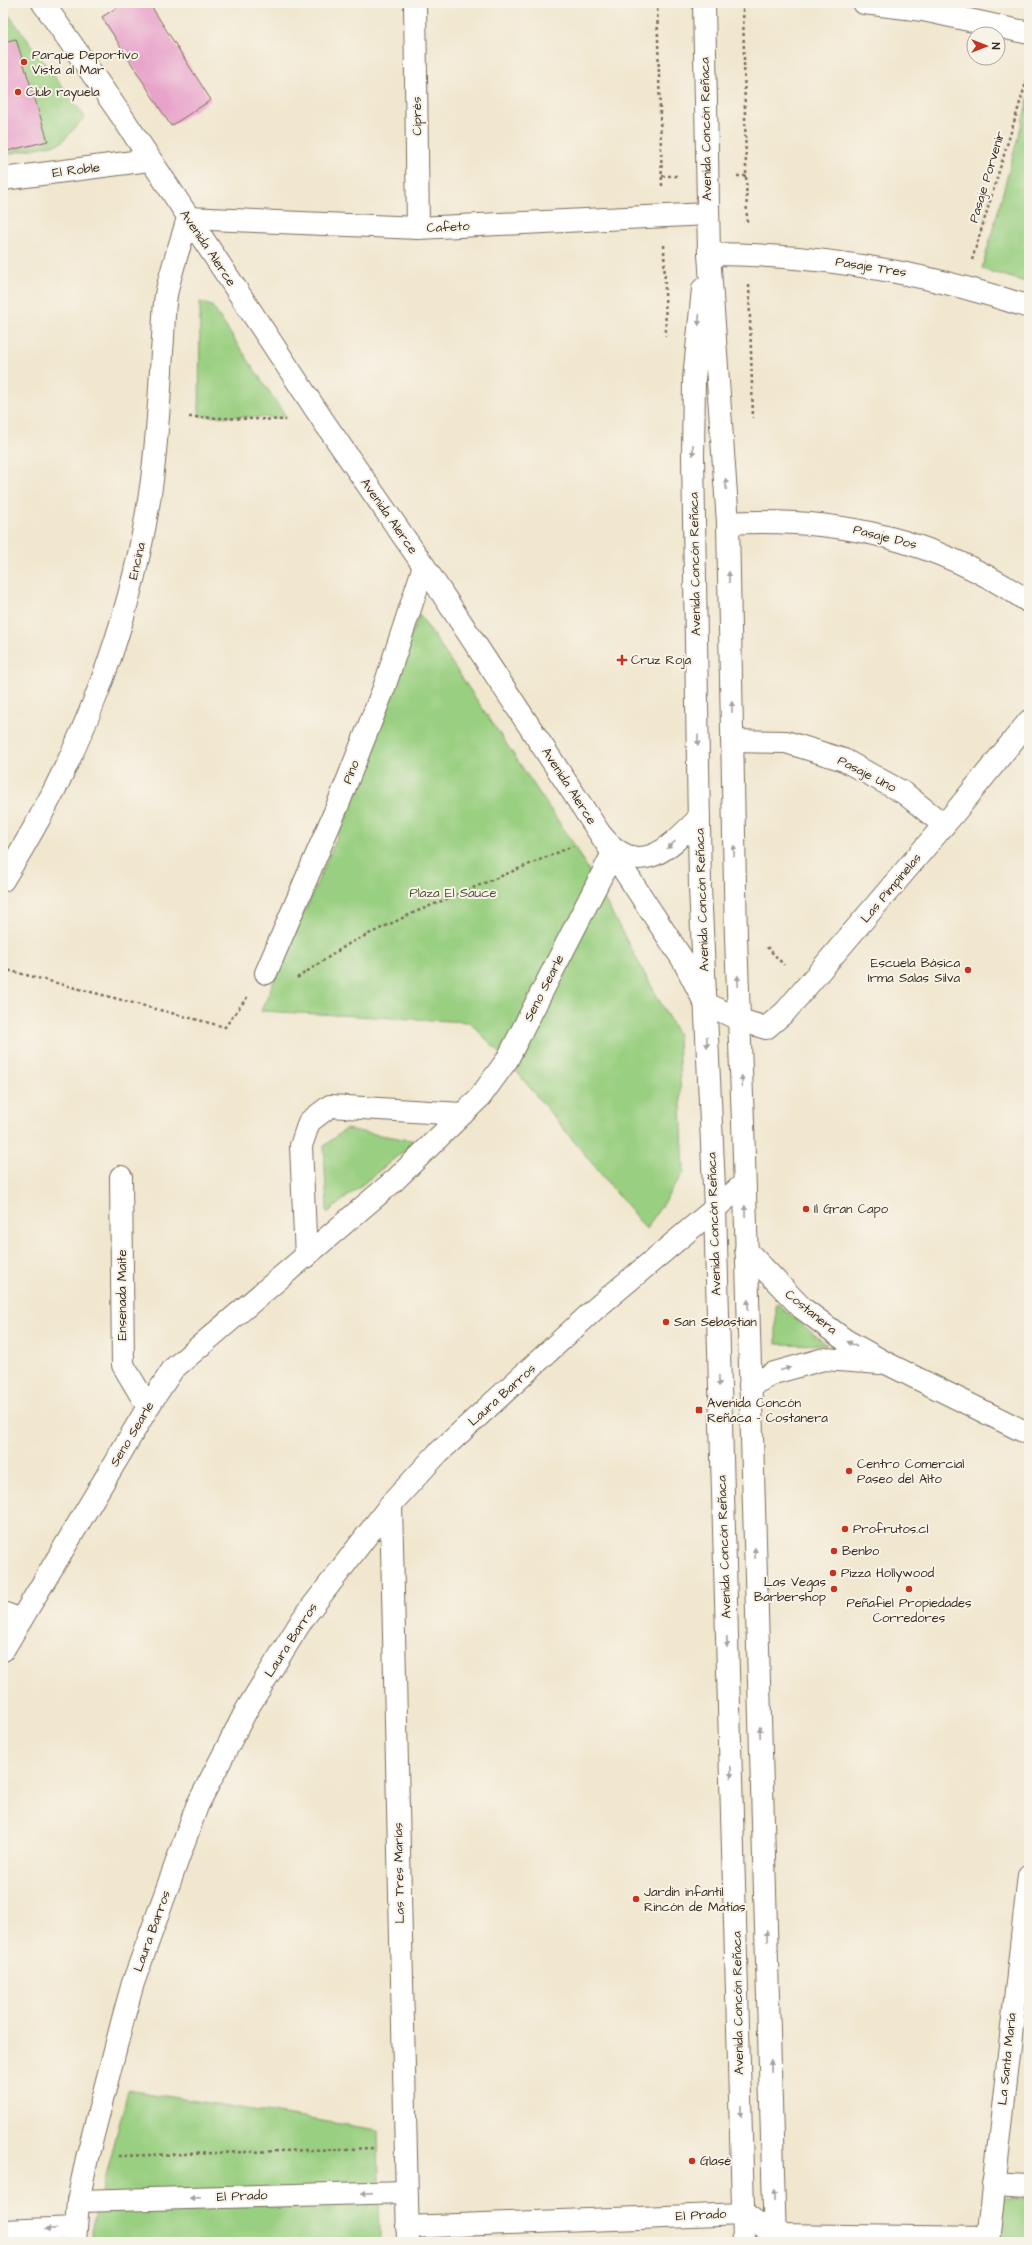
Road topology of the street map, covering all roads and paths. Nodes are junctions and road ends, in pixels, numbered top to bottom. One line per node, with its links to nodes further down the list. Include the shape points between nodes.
1 (43, 3): 8 (street, Avenida Alerce)
2 (415, 3): 12 (street, Ciprés)
3 (704, 3): 4 (street); 10 (street, Avenida Concón Reñaca)
4 (710, 3)
5 (864, 3): 6 (street, via 923,10)
6 (1029, 33)
7 (1029, 73): 14 (path, Pasaje Porvenir)
8 (149, 160): 9 (street, El Roble); 11 (street, Avenida Alerce)
9 (3, 179)
10 (708, 214): 12 (street, Cafeto); 13 (street, Avenida Concón Reñaca)
11 (188, 218): 12 (street, Cafeto); 16 (street, Encina, via 166,296); 17 (street, Avenida Alerce)
12 (418, 228)
13 (709, 254): 14 (street, Pasaje Tres, via 802,258 857,264); 18 (street, Avenida Concón Reñaca, one-way to 13); 23 (street, Avenida Concón Reñaca, one-way to 23, via 700,307 694,379)
14 (964, 287): 15 (street, Pasaje Tres)
15 (1029, 307)
16 (158, 416): 17 (path); 27 (street, Encina, via 152,480 141,544 107,668 57,787)
17 (324, 422): 19 (street, Avenida Alerce)
18 (728, 523): 20 (street, Pasaje Dos, via 793,521 872,532 914,544 962,563); 22 (street, Avenida Concón Reñaca, one-way to 18)
19 (424, 566): 25 (street, Avenida Alerce); 29 (street, Pino, via 384,688 340,800)
20 (1029, 602)
21 (1029, 721): 24 (street, Las Pimpinelas)
22 (732, 741): 24 (street, Pasaje Uno, via 786,742 844,760 904,793); 31 (street, Avenida Concón Reñaca, one-way to 22)
23 (699, 818): 25 (street, one-way to 25, via 667,849 654,856 639,858 624,855); 30 (street, Avenida Concón Reñaca)
24 (944, 825): 31 (street, Las Pimpinelas, via 785,1012 766,1028)
25 (607, 844): 30 (street, Avenida Alerce, via 683,960); 32 (street, Seno Searle, via 507,1060 480,1097)
26 (554, 853): 29 (path, via 413,913 350,943 298,978)
27 (3, 880)
28 (3, 969): 29 (path, via 225,1027)
29 (266, 973)
30 (705, 1003): 31 (street); 35 (street, Avenida Concón Reñaca, one-way to 35)
31 (740, 1020): 34 (street, Avenida Concón Reñaca, one-way to 31)
32 (462, 1114): 37 (street, Seno Searle, via 395,1180); 37 (street, via 330,1106 309,1122 301,1146)
33 (121, 1176): 40 (street, Ensenada Maite, via 123,1365)
34 (744, 1184): 35 (street, Laura Barros); 36 (street, Avenida Concón Reñaca, one-way to 34)
35 (715, 1208): 42 (street, Laura Barros, via 595,1309 437,1454); 52 (street, Avenida Concón Reñaca, one-way to 52)
36 (746, 1250): 38 (street, Costanera, one-way to 36, via 845,1340 802,1308); 39 (street, Avenida Concón Reñaca, one-way to 36)
37 (306, 1257): 40 (street, Seno Searle, via 173,1369)
38 (886, 1363): 39 (street, Costanera, one-way to 38, via 774,1373 824,1359); 41 (street, Costanera)
39 (750, 1386): 56 (street, Avenida Concón Reñaca, one-way to 39)
40 (148, 1407): 43 (street, Seno Searle)
41 (1029, 1434)
42 (391, 1504): 46 (street, Las Tres Marías); 47 (street, Laura Barros, via 302,1620 247,1709 197,1806 133,1983)
43 (12, 1616): 44 (street, Seno Searle)
44 (3, 1650)
45 (1029, 1875): 48 (street, La Santa María)
46 (406, 2148): 47 (path); 50 (street, Las Tres Marías)
47 (87, 2158): 51 (street, Laura Barros)
48 (993, 2184): 49 (street); 57 (street, La Santa María)
49 (1029, 2186)
50 (406, 2192): 51 (street, El Prado, one-way to 51); 55 (street, Las Tres Marías)
51 (78, 2201): 54 (street, Laura Barros)
52 (743, 2214): 55 (street, El Prado); 56 (street, El Prado); 58 (street, Avenida Concón Reñaca)
53 (3, 2231): 54 (street, one-way to 53)
54 (75, 2235)
55 (408, 2235)
56 (775, 2238): 57 (street)
57 (988, 2240)
58 (744, 2242)

